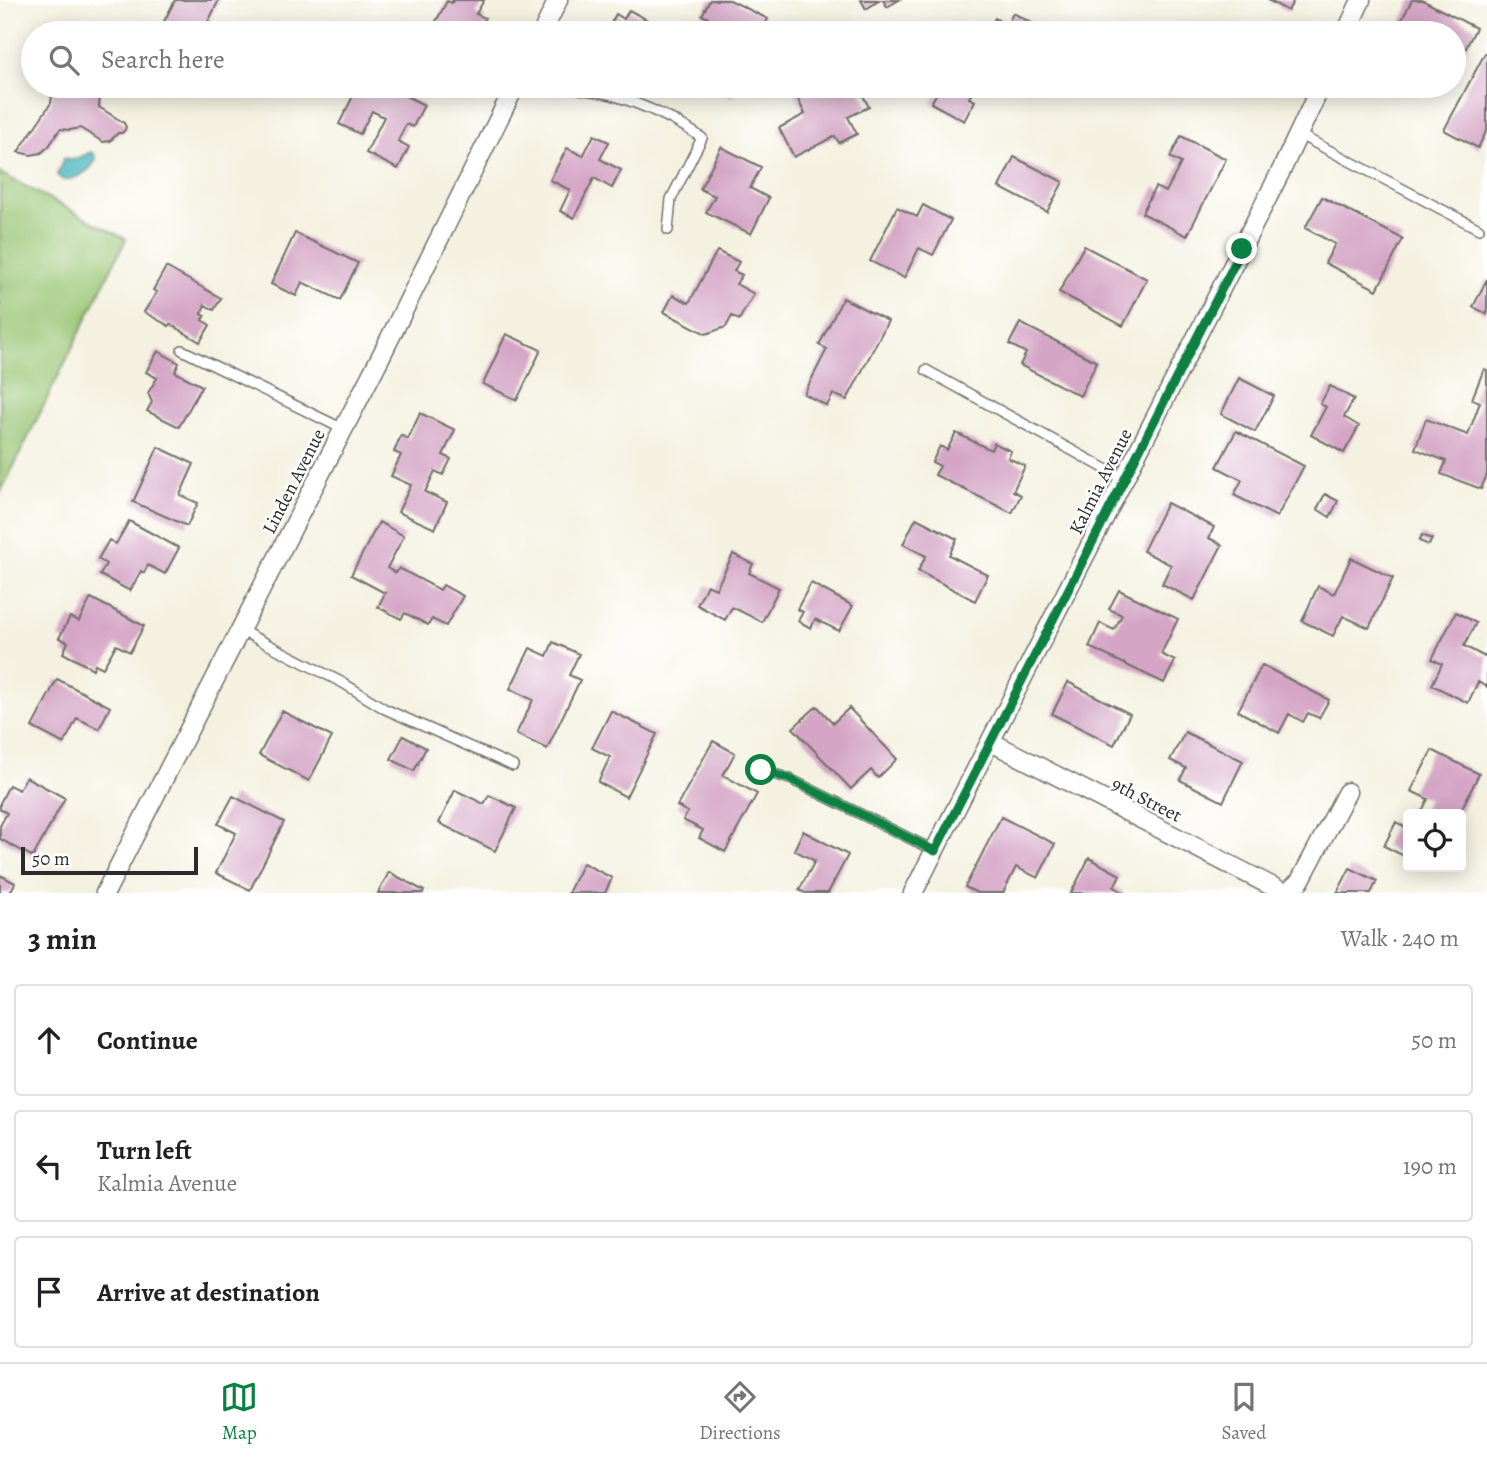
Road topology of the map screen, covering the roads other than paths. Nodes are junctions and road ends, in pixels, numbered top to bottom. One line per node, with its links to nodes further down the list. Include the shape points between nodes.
1 (558, 0): 3 (street)
2 (1361, 0): 4 (street)
3 (547, 21)
4 (1351, 21)
5 (509, 98): 13 (street, Linden Avenue)
6 (619, 98): 10 (lane, via 655,110 702,138 671,199)
7 (1315, 98): 8 (street, Kalmia Avenue)
8 (1298, 134): 9 (lane); 14 (street, Kalmia Avenue)
9 (1479, 229)
10 (668, 230)
11 (182, 350): 13 (lane)
12 (926, 370): 14 (lane)
13 (343, 429): 15 (street, Linden Avenue)
14 (1124, 479): 16 (street, Kalmia Avenue)
15 (240, 630): 17 (lane, via 384,709); 21 (street, Linden Avenue)
16 (991, 742): 20 (street, Kalmia Avenue); 23 (street, 9th Street)
17 (513, 766)
18 (761, 770): 20 (lane, via 790,779)
19 (1347, 792): 23 (street, via 1300,881)
20 (935, 851): 22 (street, Kalmia Avenue)
21 (105, 893)
22 (913, 893)
23 (1286, 893)

